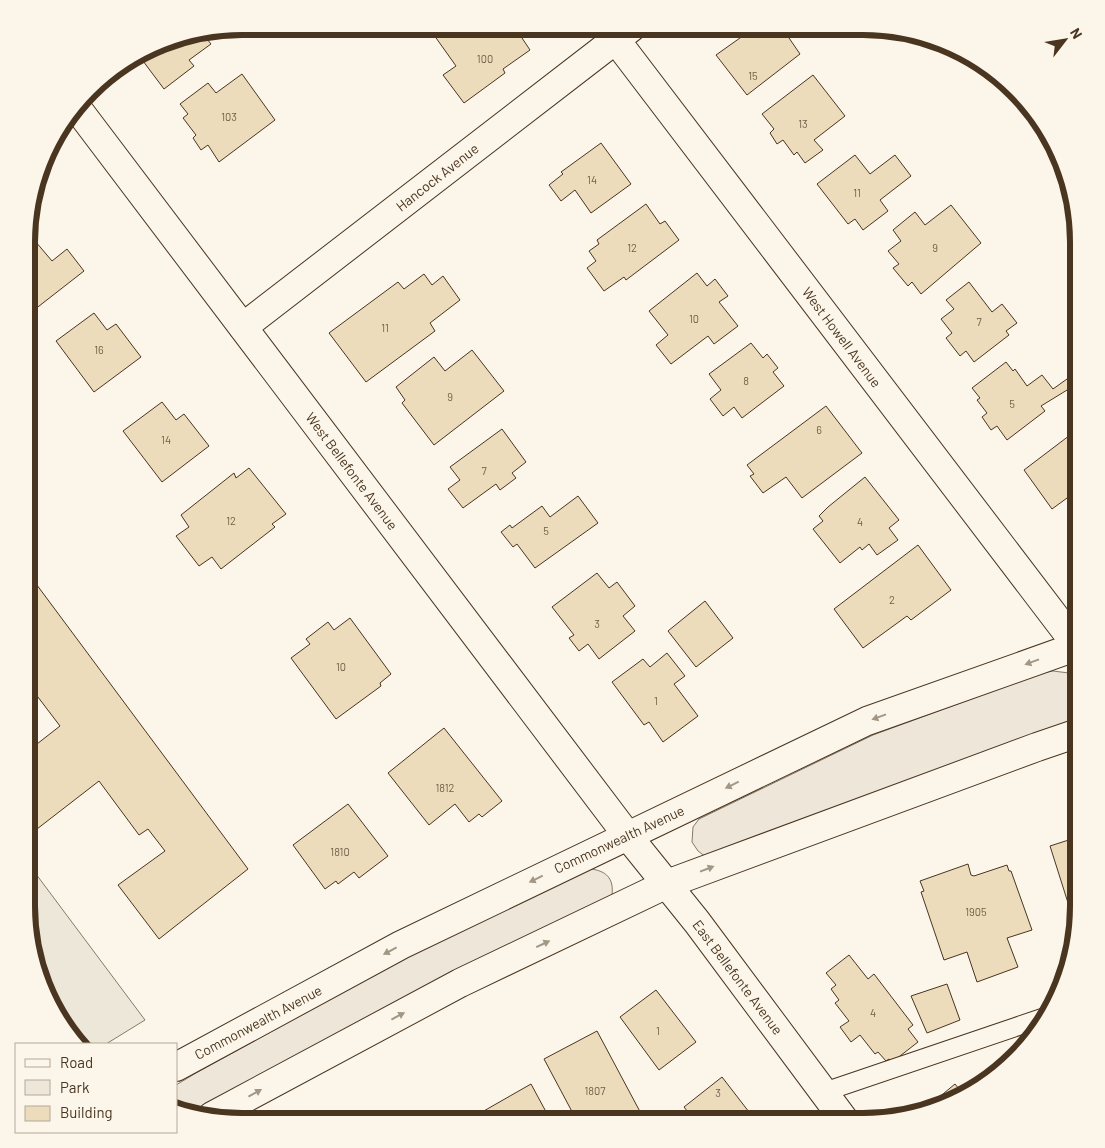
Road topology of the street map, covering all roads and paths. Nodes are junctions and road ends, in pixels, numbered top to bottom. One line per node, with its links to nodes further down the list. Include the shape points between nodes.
1 (614, 35): 4 (street, Hancock Avenue)
2 (620, 35): 5 (street, West Howell Avenue)
3 (81, 113): 4 (street, West Bellefonte Avenue)
4 (243, 327): 8 (street, West Bellefonte Avenue)
5 (1070, 635)
6 (1070, 649): 8 (street, Commonwealth Avenue, one-way to 8, via 867,721)
7 (1070, 737): 9 (street, one-way to 7)
8 (626, 835): 9 (street, East Bellefonte Avenue); 11 (street, Commonwealth Avenue, one-way to 11, via 401,945)
9 (667, 884): 12 (street, East Bellefonte Avenue); 13 (street, one-way to 9, via 460,983)
10 (1035, 1020): 12 (lane)
11 (178, 1067)
12 (824, 1092): 14 (street, East Bellefonte Avenue)
13 (220, 1112)
14 (836, 1113)

